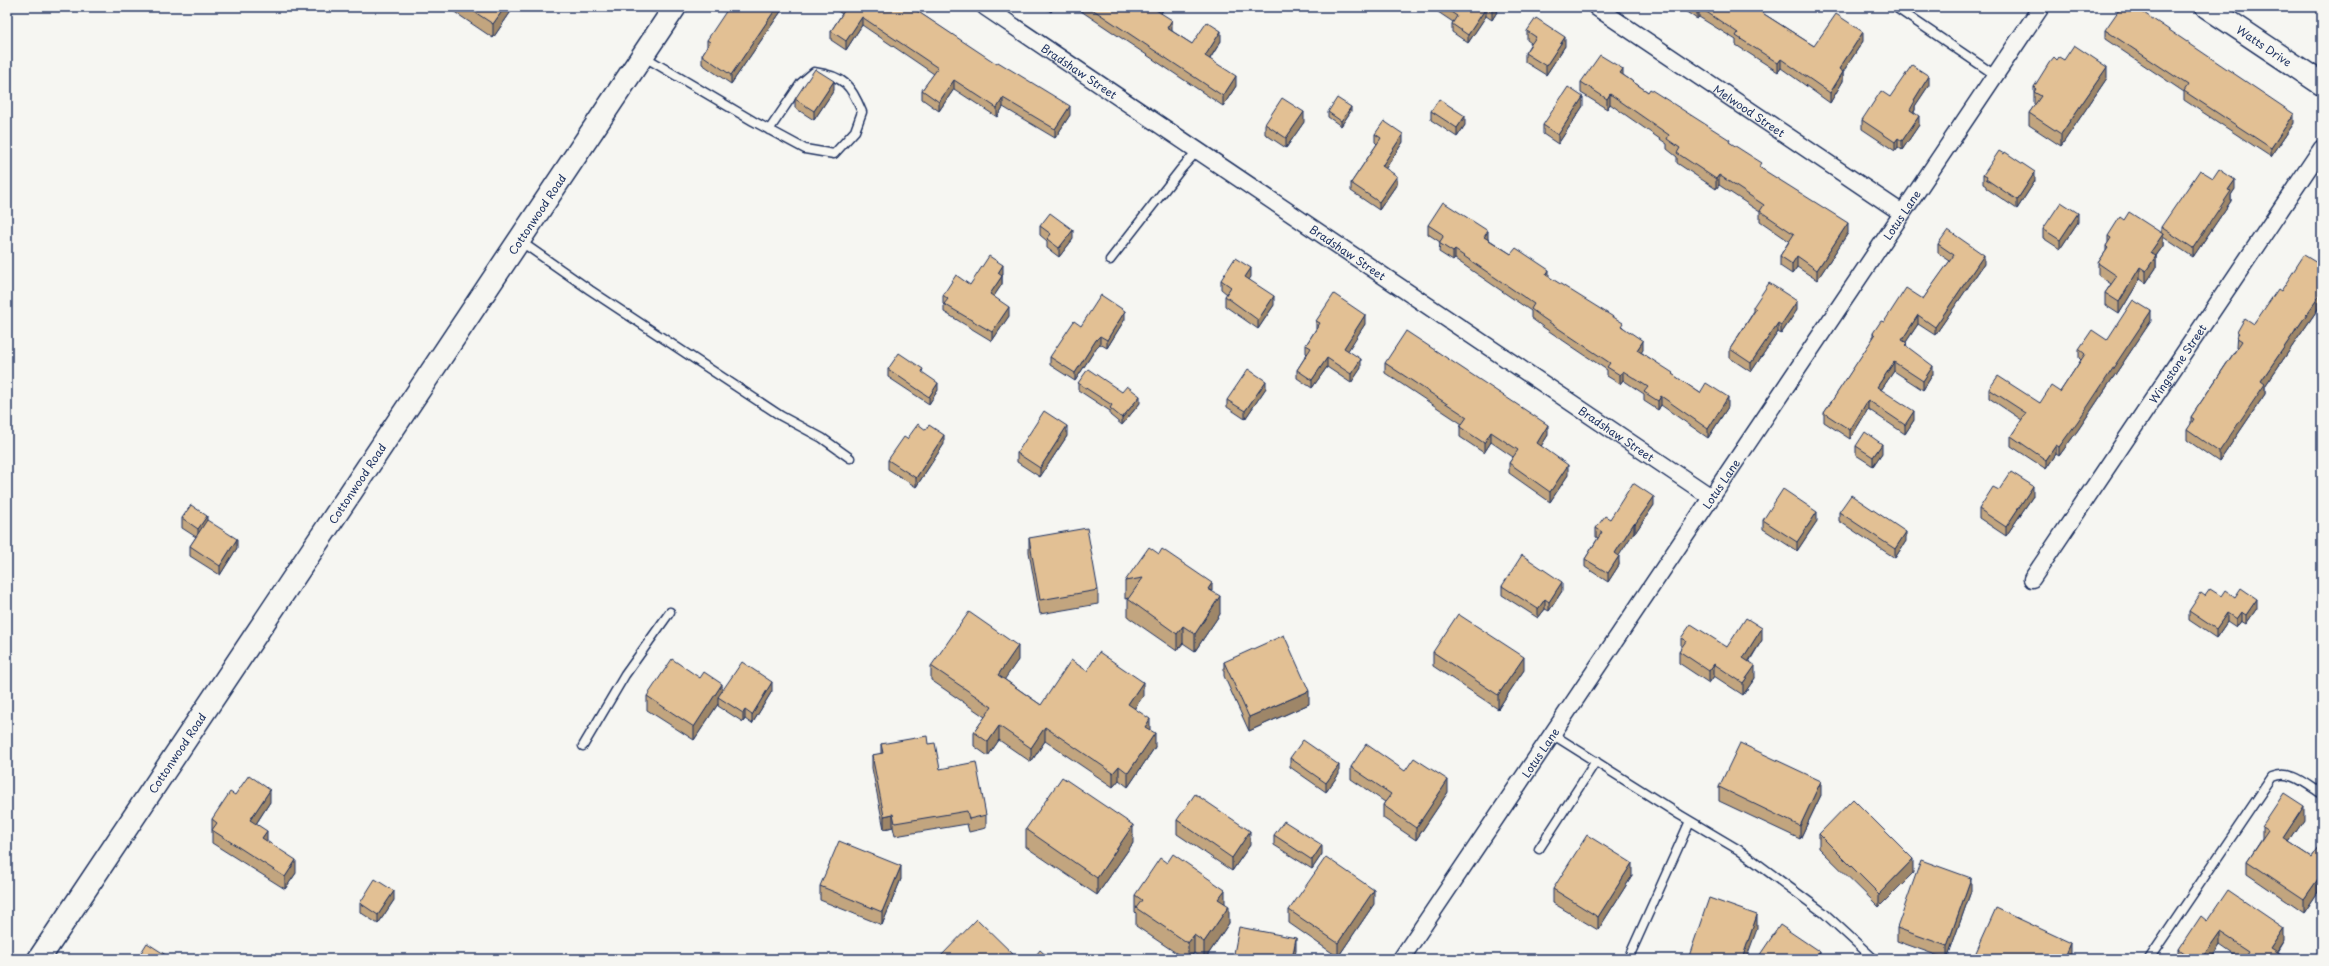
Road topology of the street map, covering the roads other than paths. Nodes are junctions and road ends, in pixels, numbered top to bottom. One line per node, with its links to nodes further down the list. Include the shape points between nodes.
1 (675, 7): 7 (street, Cottonwood Road)
2 (985, 7): 12 (street, Bradshaw Street)
3 (1596, 7): 13 (street, Melwood Street)
4 (1895, 7): 8 (lane)
5 (2041, 7): 8 (street, Lotus Lane)
6 (2207, 7): 9 (street, Watts Drive)
7 (642, 56): 10 (lane); 14 (street, Cottonwood Road)
8 (1995, 75): 13 (street, Lotus Lane)
9 (2322, 84)
10 (769, 130): 10 (lane, via 805,149 834,154 854,131 862,112 854,93 835,75 814,72 801,83)
11 (2322, 148): 18 (street, Wingstone Street)
12 (1198, 150): 15 (lane); 17 (street, Bradshaw Street)
13 (1902, 213): 17 (street, Lotus Lane)
14 (519, 240): 16 (lane, via 781,416 822,438); 26 (street, Cottonwood Road)
15 (1110, 260)
16 (850, 458)
17 (1711, 497): 20 (street, Lotus Lane)
18 (2032, 579)
19 (670, 612): 21 (lane, via 625,675)
20 (1552, 734): 22 (lane); 27 (street, Lotus Lane)
21 (584, 746)
22 (1596, 761): 24 (lane); 25 (lane)
23 (2322, 794): 30 (lane, via 2291,775 2280,774 2272,777)
24 (1690, 821): 28 (lane); 29 (lane, via 1739,850 1824,913)
25 (1539, 849)
26 (39, 959)
27 (1401, 959)
28 (1628, 959)
29 (1874, 959)
30 (2149, 959)

